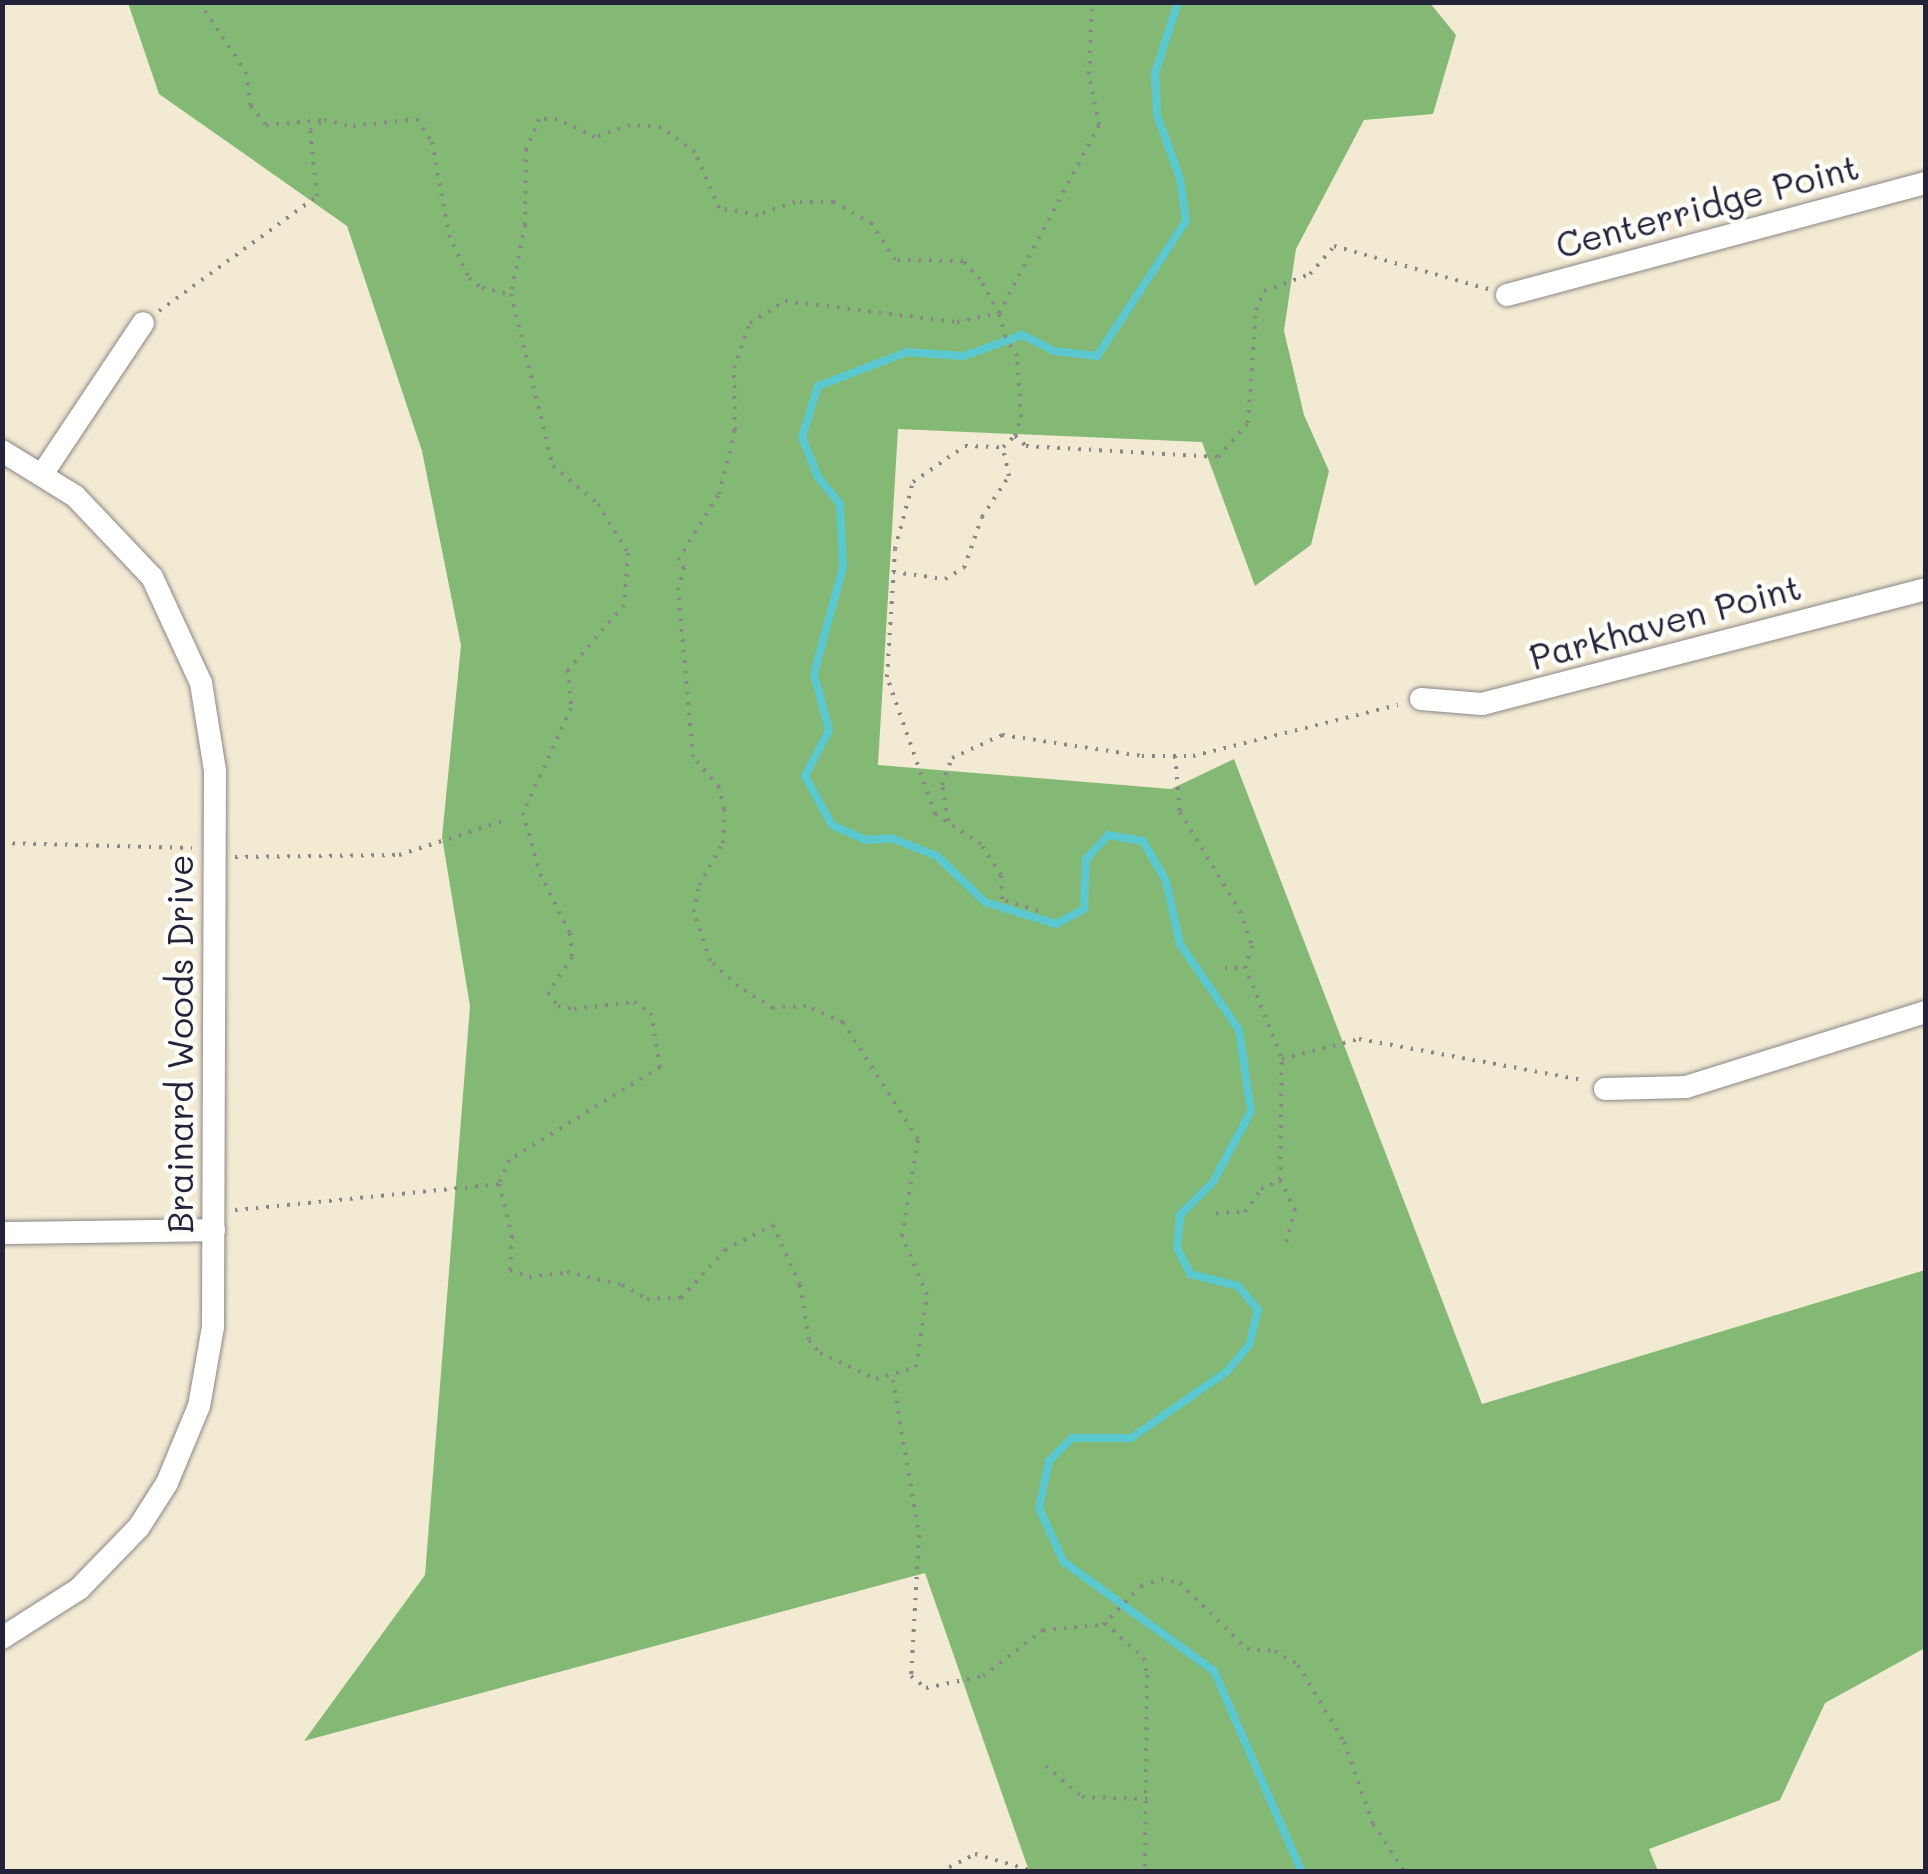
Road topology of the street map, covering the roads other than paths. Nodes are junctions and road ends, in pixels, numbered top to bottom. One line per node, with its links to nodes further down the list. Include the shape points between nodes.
1 (1926, 183): 2 (street, Centerridge Point)
2 (1507, 295)
3 (143, 323): 5 (street)
4 (2, 450): 5 (street, Brainard Woods Drive)
5 (43, 473): 10 (street, Brainard Woods Drive, via 121,538 152,577 188,644 213,744)
6 (1926, 588): 7 (street, Parkhaven Point, via 1482,704)
7 (1420, 699)
8 (1926, 1012): 9 (street, via 1686,1087 1654,1093)
9 (1605, 1089)
10 (214, 1221): 11 (street); 12 (street, Brainard Woods Drive, via 209,1363 167,1483 110,1561 48,1612)
11 (2, 1233)
12 (2, 1638)

